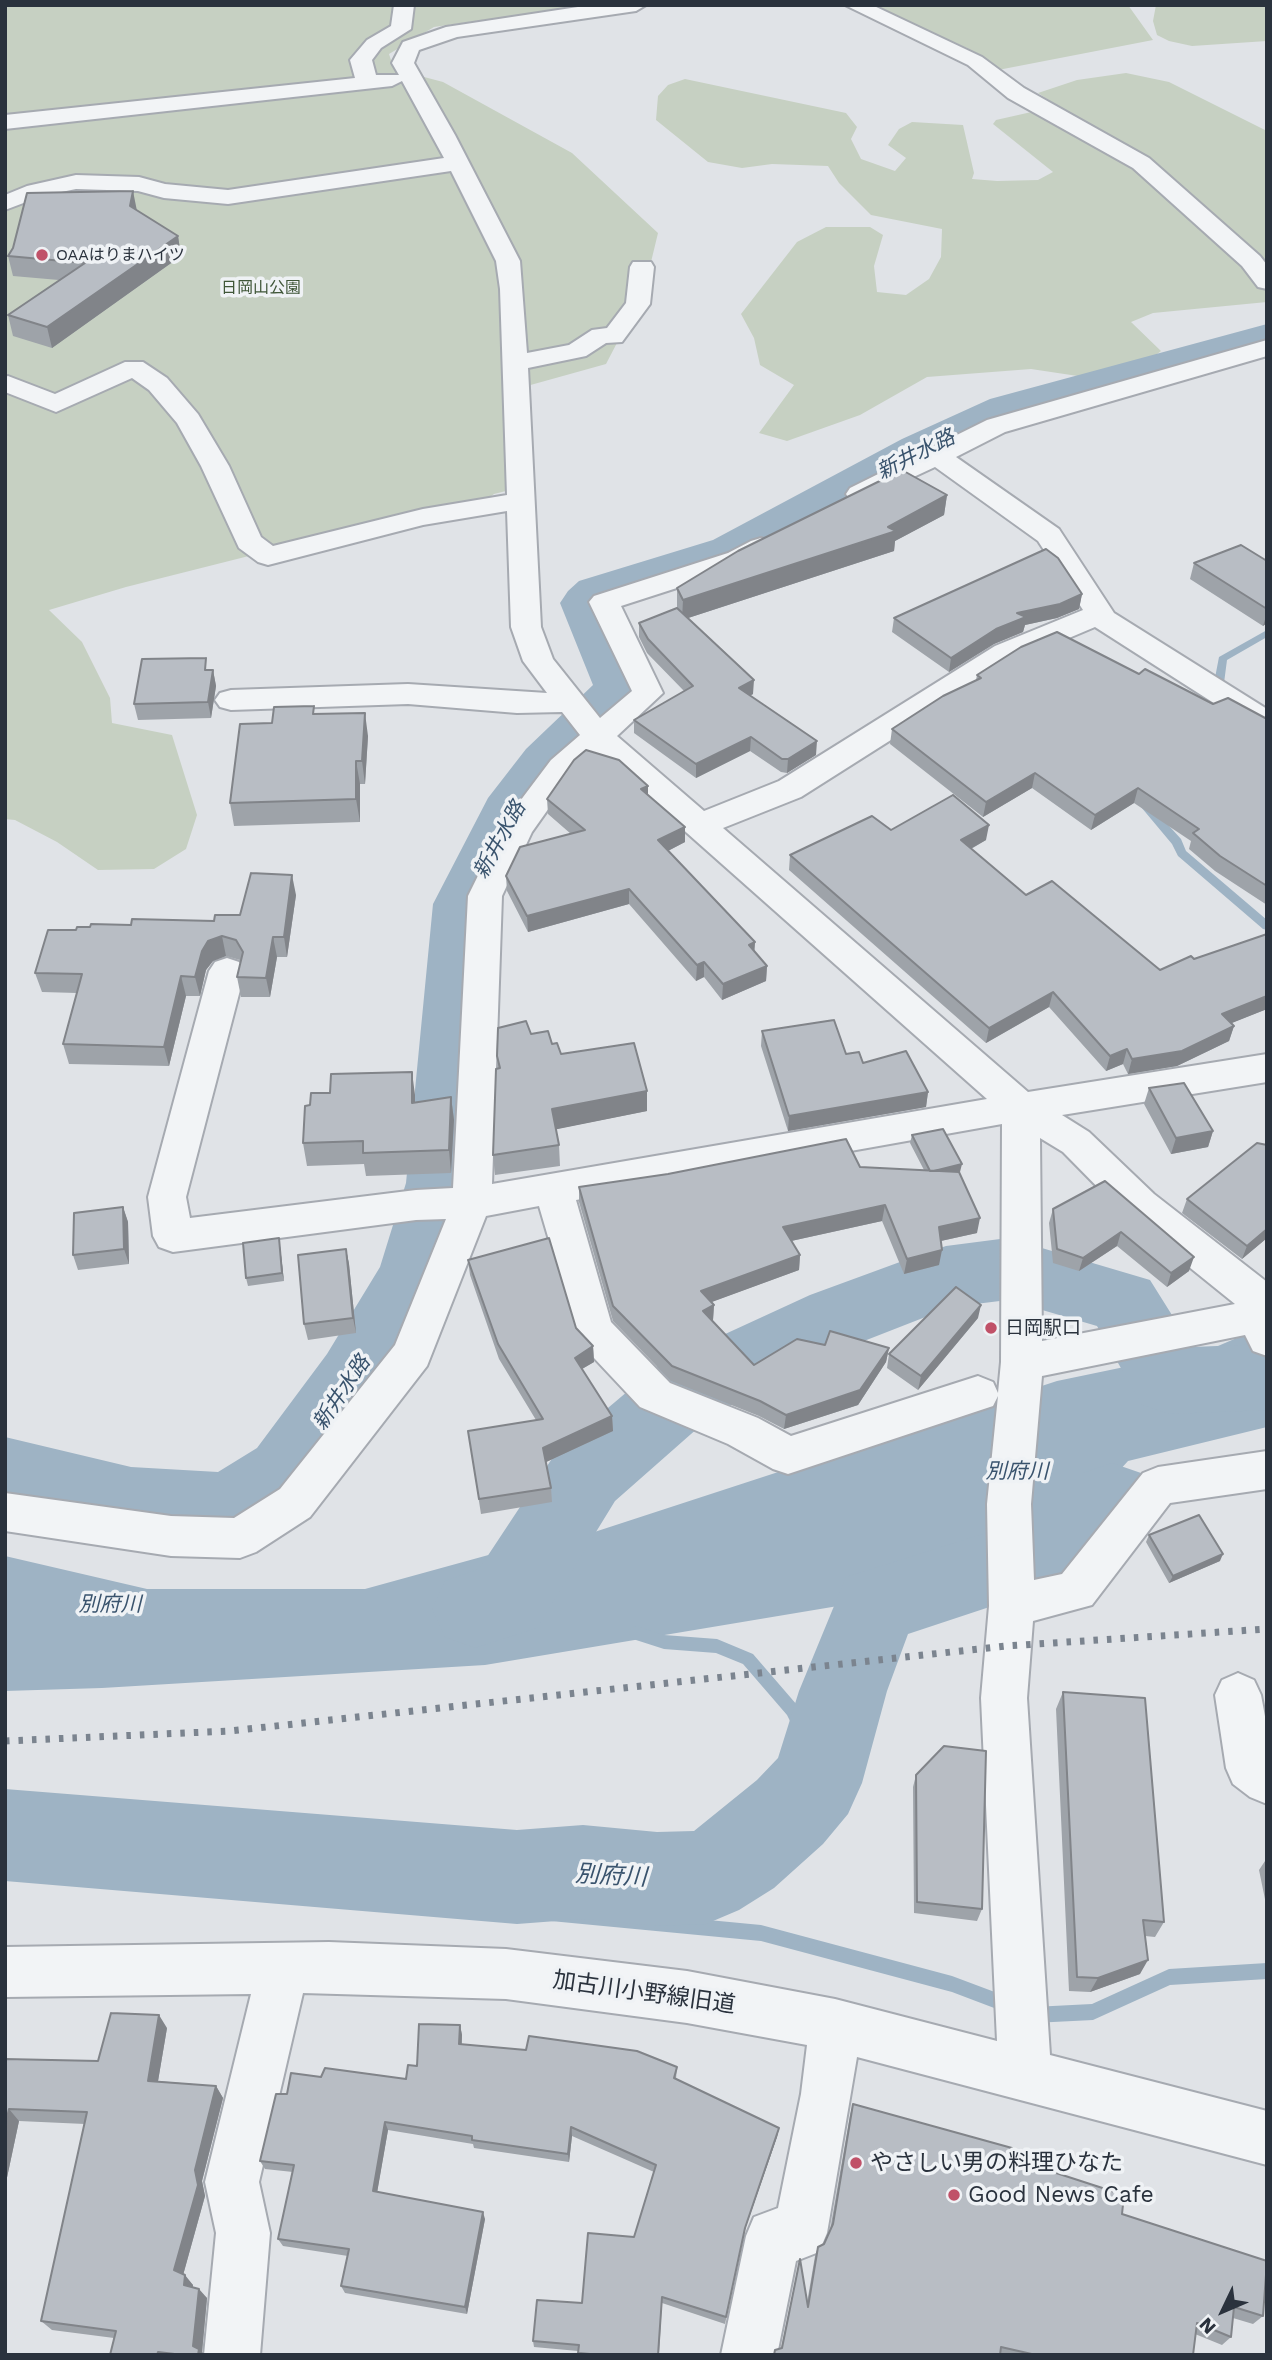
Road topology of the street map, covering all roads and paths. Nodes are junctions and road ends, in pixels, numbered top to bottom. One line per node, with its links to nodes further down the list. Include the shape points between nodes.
1 (404, 5): 5 (street)
2 (636, 5): 9 (street, via 453,31 410,46 403,63)
3 (855, 5): 12 (street, via 975,61 1016,93 1141,163 1251,261)
4 (450, 12): 5 (street, via 449,20)
5 (401, 29): 7 (street, via 374,44 361,60)
6 (392, 80): 7 (street)
7 (366, 83): 8 (street)
8 (5, 122)
9 (457, 163): 10 (street, via 228,197 139,184 76,182); 14 (street, via 508,261)
10 (5, 203)
11 (642, 267): 14 (street, via 638,304 613,337 601,335 578,351)
12 (1267, 282)
13 (1267, 348): 16 (street, via 996,426)
14 (515, 363): 17 (street)
15 (12, 374): 17 (street, via 56,404 134,368 158,384 189,420 249,542 268,556 423,517)
16 (938, 457): 18 (street); 20 (street, via 1049,535)
17 (519, 501): 22 (street, via 526,627 538,661)
18 (832, 509)
19 (785, 534): 24 (street, via 738,559 604,602 648,693)
20 (1100, 614): 23 (street); 25 (street, via 1006,653 790,789)
21 (231, 700): 22 (street, via 408,694 517,703)
22 (572, 702): 24 (street)
23 (1266, 720)
24 (598, 736): 25 (street); 30 (street, via 562,767 531,808 485,896)
25 (699, 825): 28 (street)
26 (227, 971): 30 (street, via 167,1197 173,1236 416,1205)
27 (1267, 1068): 28 (street)
28 (1021, 1107): 29 (street); 31 (street, via 1076,1142 1140,1205 1255,1296); 32 (street)
29 (553, 1189): 30 (street); 33 (street, via 593,1330 655,1395 743,1431 788,1456)
30 (472, 1203): 35 (street, via 412,1354 295,1503 240,1538 171,1536)
31 (1263, 1322): 32 (street)
32 (1022, 1362): 36 (street, via 1009,1504)
33 (978, 1394)
34 (1267, 1470): 36 (street, via 1158,1486 1076,1591)
35 (5, 1512)
36 (1012, 1606): 42 (street, via 1004,1698)
37 (1237, 1695): 38 (street, via 1250,1768)
38 (1267, 1781)
39 (284, 1968): 40 (street, 加古川小野線旧道); 41 (street, 加古川小野線旧道, via 506,1974 687,1997); 44 (street, via 232,2182 243,2233)
40 (5, 1972)
41 (835, 2025): 42 (street, 加古川小野線旧道); 45 (street, via 827,2094 800,2233 773,2236)
42 (1025, 2073): 43 (street, 加古川小野線旧道)
43 (1267, 2138)
44 (232, 2355)
45 (749, 2355)

